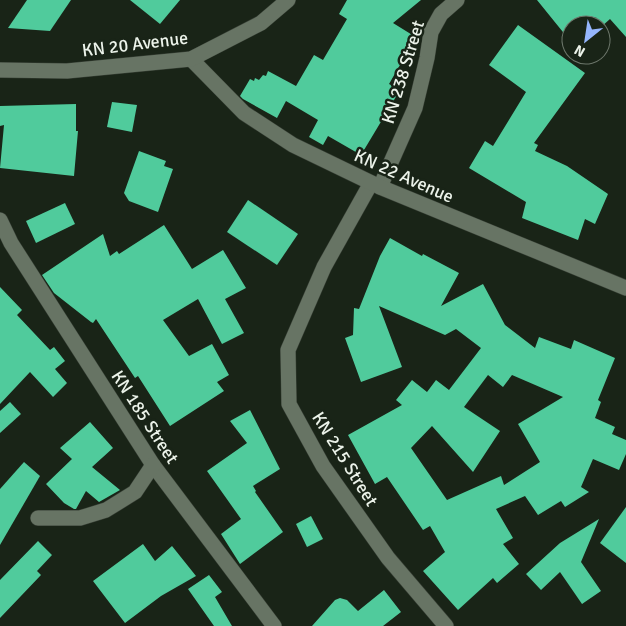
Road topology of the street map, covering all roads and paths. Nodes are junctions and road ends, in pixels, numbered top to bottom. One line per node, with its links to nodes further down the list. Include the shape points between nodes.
1 (288, 0): 3 (street, KN 20 Avenue, via 262,23)
2 (457, 0): 5 (street, KN 238 Street, via 441,14 431,32 415,108)
3 (191, 59): 4 (street, KN 20 Avenue, via 68,71); 5 (street, KN 22 Avenue, via 244,113 293,145)
4 (0, 70)
5 (375, 185): 7 (street, KN 22 Avenue); 11 (street, KN 215 Street, via 324,267 288,350 289,404 323,466 388,558)
6 (0, 220): 8 (street, KN 185 Street, via 11,243)
7 (626, 288)
8 (153, 465): 9 (street, via 135,492 106,510 80,518); 10 (street, KN 185 Street)
9 (38, 518)
10 (274, 626)
11 (446, 626)

